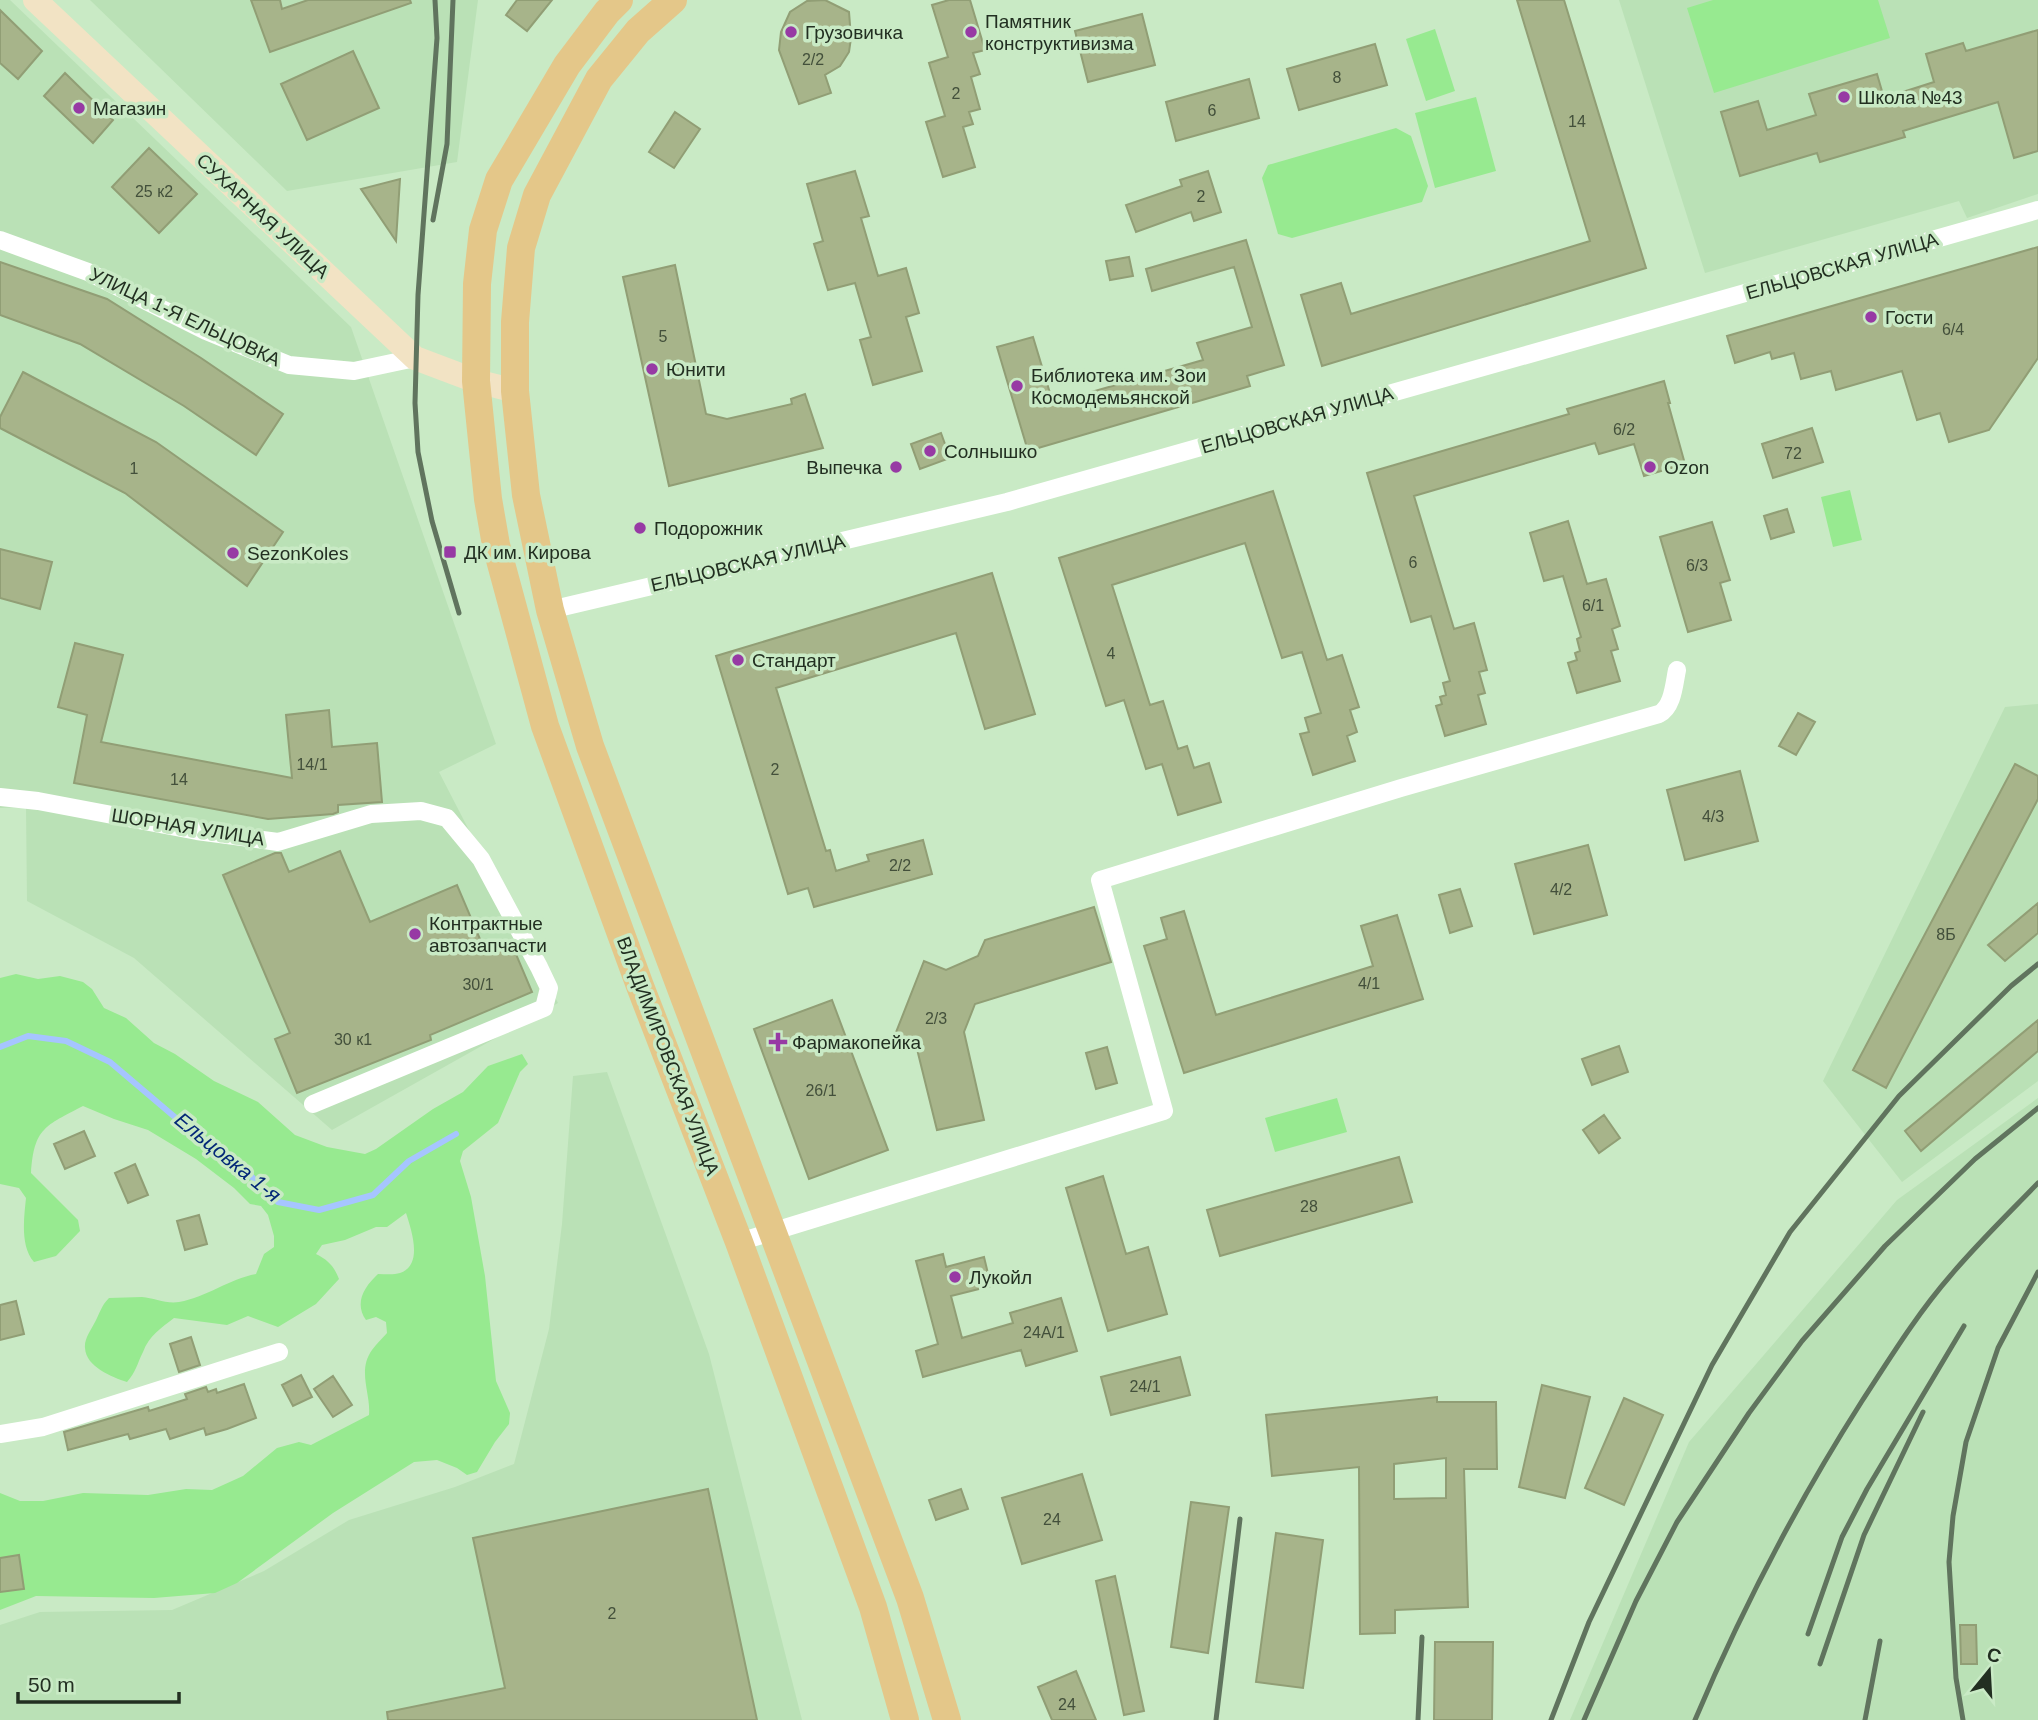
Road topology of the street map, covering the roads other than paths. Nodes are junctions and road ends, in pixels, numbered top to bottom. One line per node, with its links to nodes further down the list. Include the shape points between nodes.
1 (35, 0): 6 (street, СУХАРНАЯ УЛИЦА)
2 (619, 0): 7 (main road, ВЛАДИМИРОВСКАЯ УЛИЦА, via 566,65 499,180 484,230 477,284)
3 (673, 0): 8 (main road, ВЛАДИМИРОВСКАЯ УЛИЦА, via 638,31 599,79 537,195 521,248)
4 (2038, 210): 9 (street, ЕЛЬЦОВСКАЯ УЛИЦА, via 1007,502)
5 (0, 240): 6 (street, УЛИЦА 1-Я ЕЛЬЦОВКА, via 88,272 206,331 289,365 355,371)
6 (415, 358): 7 (street, СУХАРНАЯ УЛИЦА)
7 (476, 381): 8 (street, СУХАРНАЯ УЛИЦА); 14 (main road, ВЛАДИМИРОВСКАЯ УЛИЦА, via 496,545 545,726)
8 (515, 391): 9 (main road, ВЛАДИМИРОВСКАЯ УЛИЦА, via 526,495)
9 (550, 610): 13 (main road, ВЛАДИМИРОВСКАЯ УЛИЦА, via 590,746)
10 (1677, 670): 13 (street, via 1669,704 1659,714 1100,880 1164,1111)
11 (0, 797): 12 (street, ШОРНАЯ УЛИЦА, via 278,842 371,814 421,811 447,818 481,859 539,967 549,988 544,1008)
12 (313, 1104)
13 (774, 1231): 14 (street); 18 (main road, ВЛАДИМИРОВСКАЯ УЛИЦА, via 910,1598)
14 (740, 1242): 17 (main road, ВЛАДИМИРОВСКАЯ УЛИЦА, via 873,1607)
15 (279, 1352): 16 (street, via 43,1427)
16 (0, 1434)
17 (905, 1720)
18 (947, 1720)

